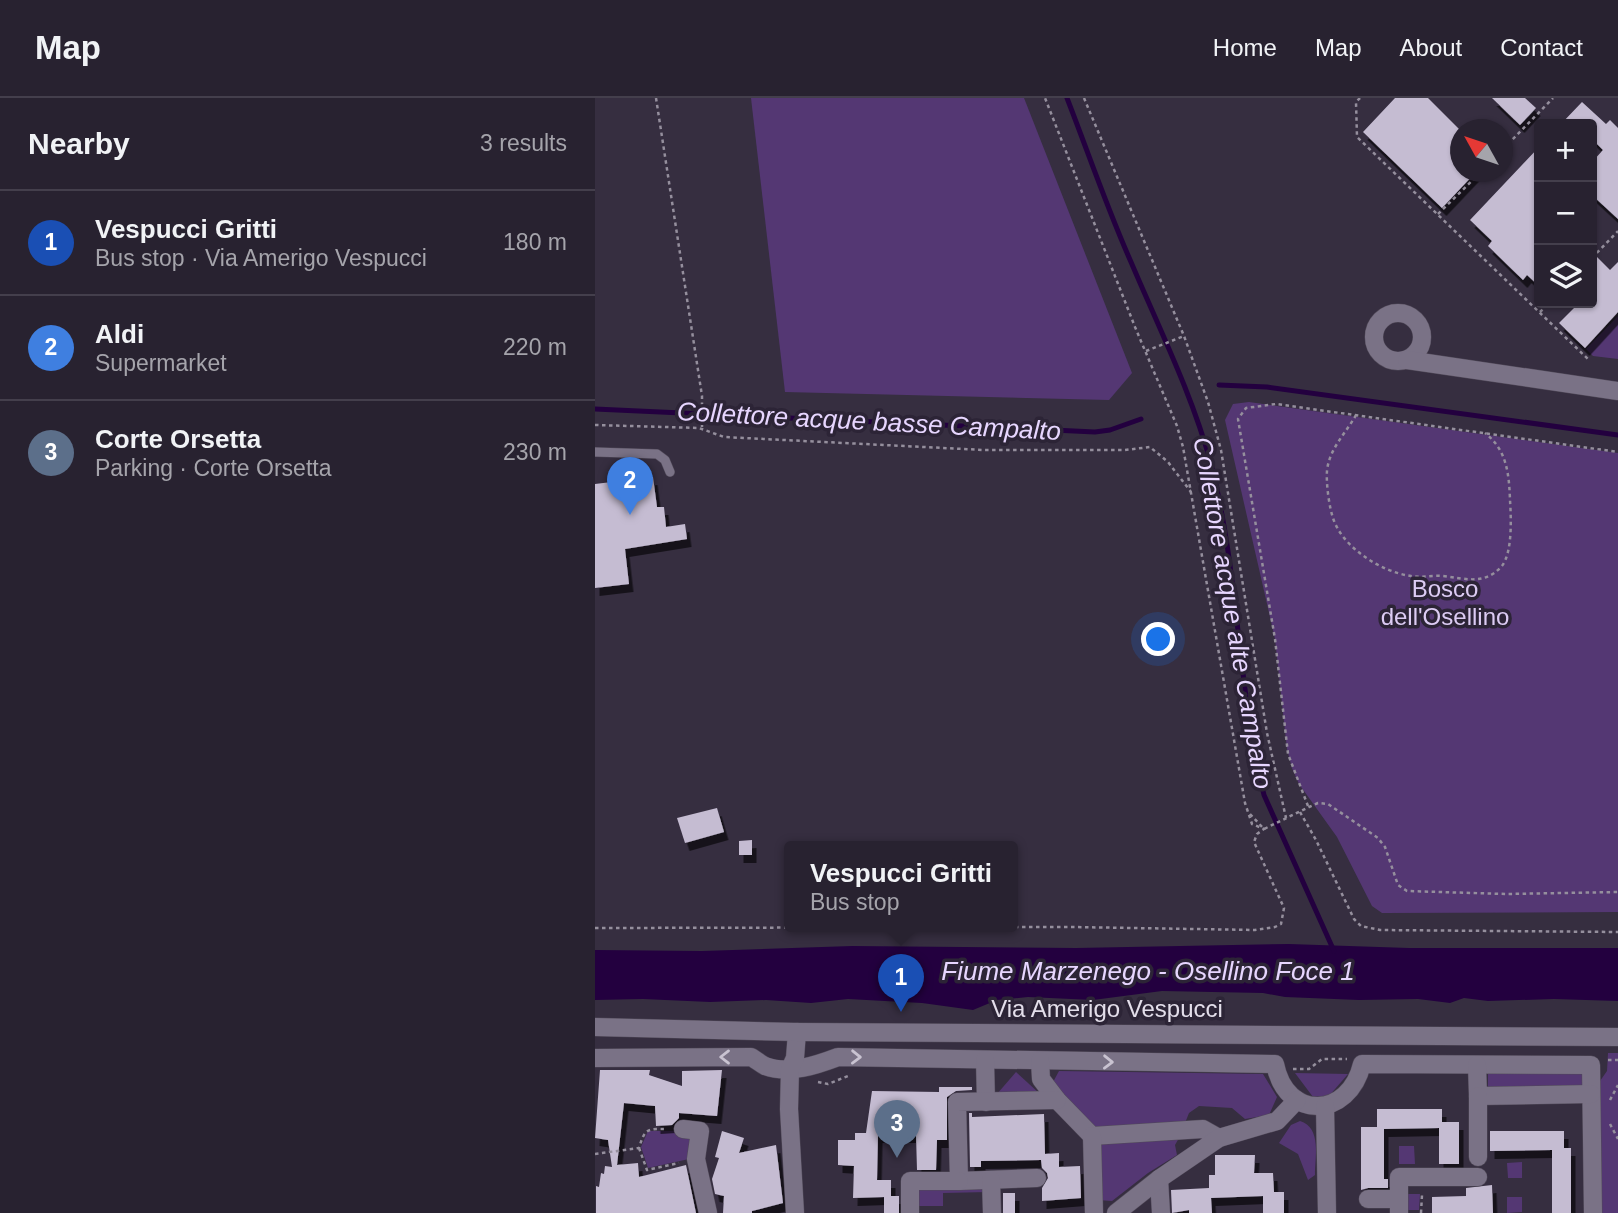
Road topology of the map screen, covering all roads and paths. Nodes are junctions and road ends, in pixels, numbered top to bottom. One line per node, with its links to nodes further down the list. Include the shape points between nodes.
1 (656, 98): 22 (path)
2 (1045, 98): 15 (path)
3 (1084, 98): 13 (path)
4 (1360, 98): 8 (path, via 1356,102 1357,136)
5 (1553, 98): 6 (path)
6 (1513, 139)
7 (1471, 182): 8 (path)
8 (1438, 215): 12 (path)
9 (1618, 231): 10 (path)
10 (1597, 253)
11 (1544, 308): 12 (path)
12 (1540, 312): 17 (path)
13 (1184, 336): 15 (path); 30 (path, via 1221,450 1267,733)
14 (1422, 337): 16 (street, via 1419,351); 16 (street, via 1418,323 1406,314 1385,316 1375,327 1374,341 1380,354 1393,361); 18 (street)
15 (1146, 351): 27 (path, via 1177,426)
16 (1407, 360): 18 (street)
17 (1589, 360)
18 (1439, 364): 19 (street)
19 (1618, 391)
20 (1356, 415): 23 (path); 23 (path, via 1329,458 1332,517 1360,552 1408,576 1472,581 1489,578 1504,564 1511,510 1509,470 1493,440); 28 (path, via 1276,404 1246,408 1238,419 1275,639 1288,754)
21 (595, 425): 22 (path)
22 (702, 427): 27 (path, via 724,437 983,450 1150,447)
23 (1483, 432): 25 (path)
24 (595, 452): 26 (lane, via 657,454)
25 (1618, 452)
26 (670, 472)
27 (1192, 493): 31 (path, via 1248,812 1252,824)
28 (1308, 807): 29 (path); 32 (path, via 1328,804 1378,838 1390,857 1398,885 1407,891)
29 (1300, 812): 30 (path); 36 (path, via 1361,926 1380,930)
30 (1286, 818): 31 (path)
31 (1263, 829): 33 (path, via 1254,842 1284,908 1281,924 1268,929)
32 (1618, 892)
33 (1018, 927)
34 (595, 928): 35 (path)
35 (784, 928)
36 (1618, 932)
37 (595, 1027): 38 (street, Via Amerigo Vespucci)
38 (797, 1032): 39 (street, Via Amerigo Vespucci); 48 (street)
39 (1408, 1036): 40 (street, Via Amerigo Vespucci); 45 (street)
40 (1618, 1037)
41 (595, 1058): 48 (street, one-way to 41, via 766,1066 751,1057)
42 (985, 1060): 43 (street); 48 (street, one-way to 42, via 838,1057); 54 (street)
43 (1039, 1061): 47 (street, one-way to 47); 52 (street, via 1041,1079)
44 (1362, 1064): 45 (street); 47 (path, via 1361,1059 1322,1059 1309,1069); 56 (street, via 1351,1091)
45 (1411, 1064): 46 (street)
46 (1477, 1065): 50 (street, via 1591,1065); 51 (street)
47 (1276, 1066): 53 (street, via 1286,1091)
48 (790, 1069): 74 (street)
49 (1618, 1085): 55 (path)
50 (1591, 1094): 51 (street); 81 (street)
51 (1478, 1096): 64 (street)
52 (1056, 1100): 54 (street); 59 (street)
53 (1297, 1100): 56 (street); 60 (street, via 1277,1121)
54 (986, 1102): 70 (street, via 957,1102)
55 (1608, 1105)
56 (1325, 1106): 80 (street)
57 (1608, 1116): 61 (path)
58 (684, 1129): 62 (path, via 647,1129); 65 (street, via 701,1131)
59 (1092, 1136): 60 (street, via 1203,1129); 77 (street)
60 (1220, 1138): 69 (street)
61 (1618, 1139)
62 (639, 1148): 63 (path); 65 (path, via 650,1170)
63 (595, 1154)
64 (1478, 1157)
65 (696, 1159): 73 (street)
66 (1478, 1177): 72 (street, via 1399,1174)
67 (1037, 1178): 68 (street)
68 (991, 1180): 70 (street); 76 (street)
69 (1159, 1180): 78 (street); 79 (street)
70 (959, 1181): 75 (street, via 910,1181)
71 (1369, 1199): 72 (street)
72 (1399, 1206)
73 (708, 1213)
74 (796, 1213)
75 (910, 1213)
76 (992, 1213)
77 (1094, 1213)
78 (1116, 1213)
79 (1161, 1213)
80 (1327, 1213)
81 (1593, 1213)

